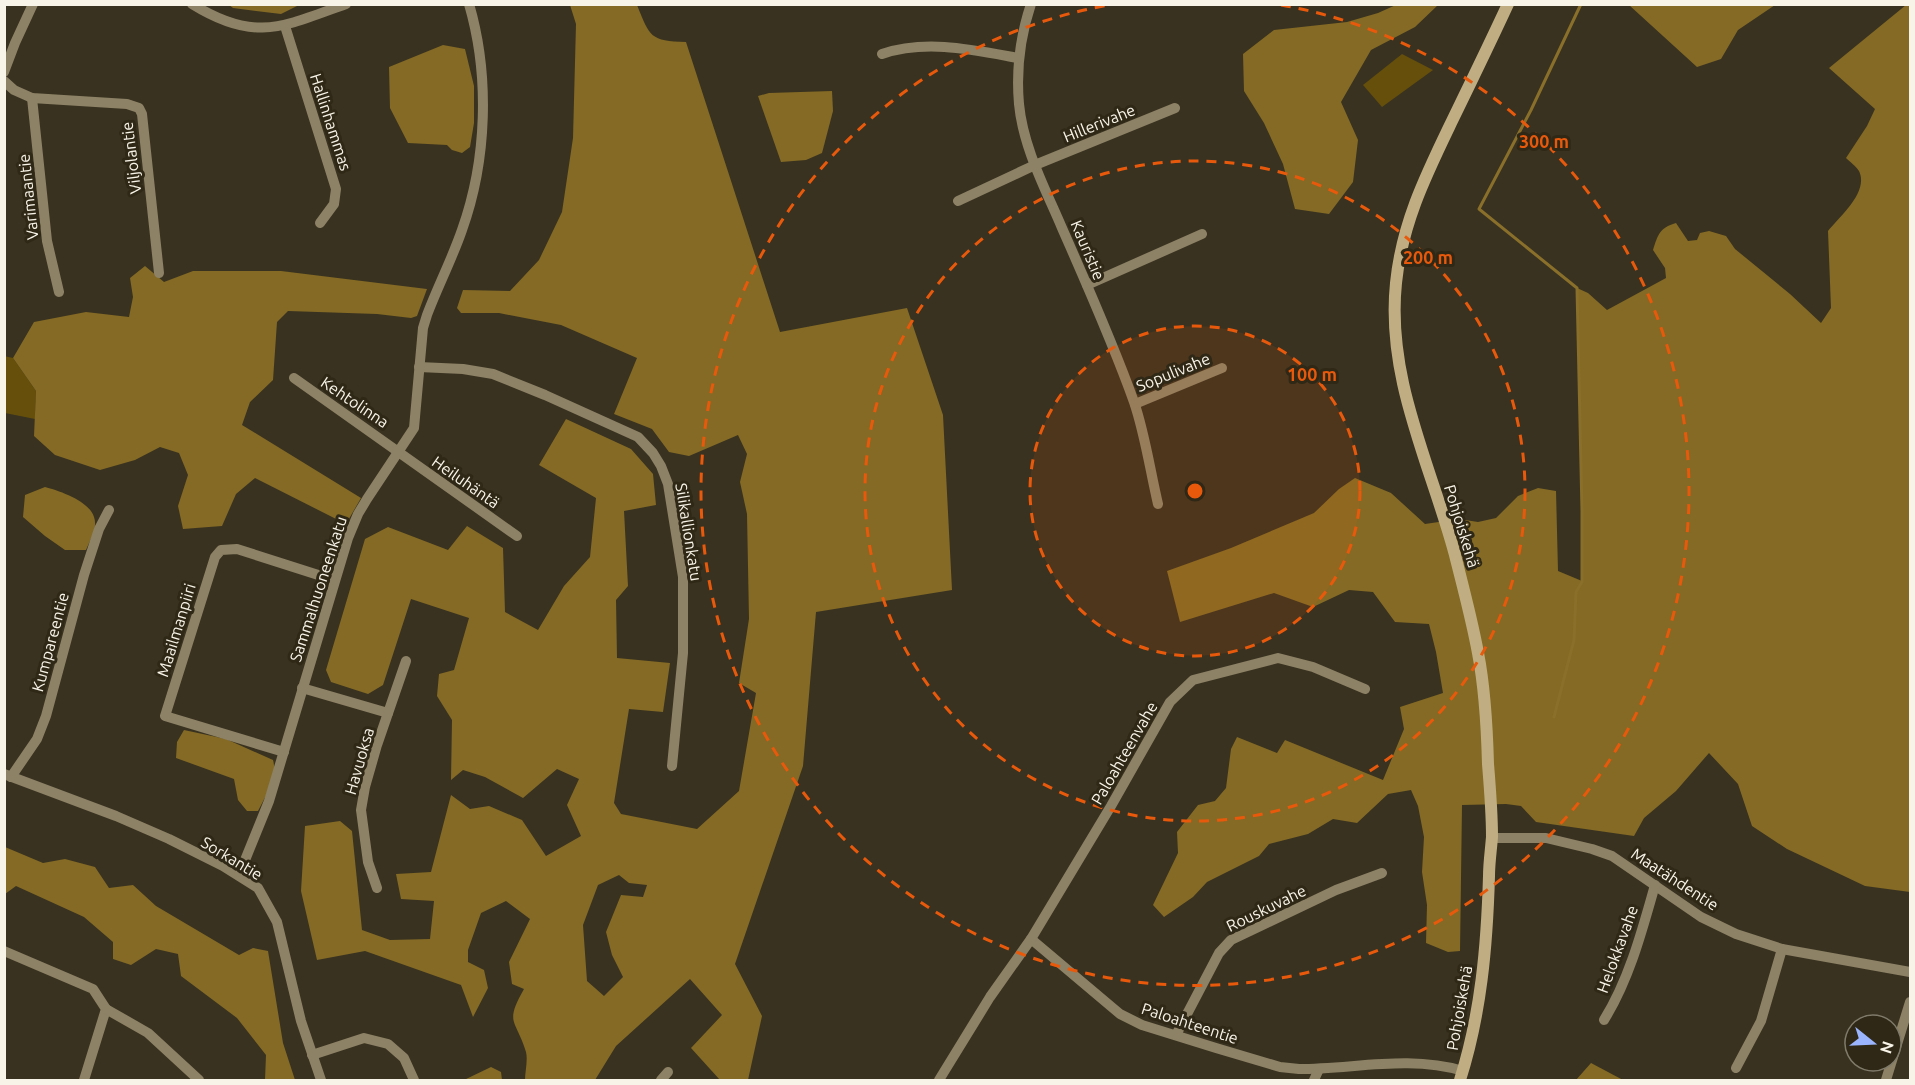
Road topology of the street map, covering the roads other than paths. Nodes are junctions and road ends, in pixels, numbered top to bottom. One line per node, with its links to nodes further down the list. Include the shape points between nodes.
1 (33, 4): 10 (street)
2 (192, 4): 7 (street, via 211,16 246,27)
3 (346, 4): 7 (street)
4 (469, 4): 21 (street, Sammalhuoneenkatu, via 480,55 483,99 476,179 462,231 427,315)
5 (1031, 4): 9 (street, Kauristie)
6 (1508, 4): 37 (main road, Pohjoiskehä, via 1430,166 1407,224 1394,322 1406,401 1454,552 1479,654)
7 (285, 26): 16 (street, Hallinhammas, via 336,189 334,204)
8 (882, 54): 9 (street, via 921,46)
9 (1018, 58): 14 (street, Kauristie, via 1019,104)
10 (4, 72)
11 (4, 81): 12 (street, Viljolantie)
12 (32, 98): 18 (street, Viljolantie, via 139,108); 20 (street, Varimaantie, via 47,241)
13 (1175, 108): 14 (street, Hillerivahe)
14 (1035, 165): 15 (street, Hillerivahe); 19 (street, Kauristie)
15 (958, 201)
16 (320, 223)
17 (1202, 234): 19 (street)
18 (159, 273)
19 (1087, 285): 24 (street, Kauristie)
20 (59, 292)
21 (419, 367): 25 (street, Sammalhuoneenkatu, via 414,428); 35 (street, Silikallionkatu, via 493,374 638,437 653,453 668,484 683,577 683,652)
22 (1222, 368): 24 (street, Sopulivahe)
23 (294, 378): 25 (street, Kehtolinna)
24 (1134, 404): 26 (street, Kauristie)
25 (399, 451): 28 (street, Heiluhäntä); 29 (street, Sammalhuoneenkatu, via 358,514)
26 (1158, 504)
27 (109, 510): 36 (street, Kumpareentie, via 84,575 46,716 37,739)
28 (517, 536)
29 (334, 580): 31 (street, Sammalhuoneenkatu); 34 (street, Maailmanpiiri, via 237,549 221,550 215,557 165,716)
30 (406, 661): 33 (street, Havuoksa)
31 (302, 688): 33 (street, Havuoksa); 34 (street, Sammalhuoneenkatu)
32 (1365, 689): 42 (street, Paloahteenvahe, via 1313,667 1278,658 1193,680 1170,702)
33 (388, 713): 41 (street, Havuoksa, via 361,810 368,862)
34 (284, 752): 39 (street, Sammalhuoneenkatu)
35 (672, 766)
36 (8, 775): 39 (street, Sorkantie, via 116,816)
37 (1492, 838): 40 (street, Maatähdentie, via 1546,838 1592,849 1612,856); 53 (main road, Pohjoiskehä, via 1483,973)
38 (1382, 873): 49 (street, Rouskuvahe, via 1336,890 1231,940 1219,953)
39 (239, 875): 50 (street, Sorkantie, via 258,888 277,922)
40 (1655, 885): 43 (street, Maatähdentie, via 1710,921); 48 (street, Helokkavahe, via 1624,982)
41 (377, 888)
42 (1031, 939): 49 (street, Paloahteentie, via 1120,1014); 58 (street)
43 (1782, 949): 45 (street, Maatähdentie); 51 (street, via 1761,1021)
44 (4, 951): 47 (street, via 93,989)
45 (1911, 972)
46 (1911, 1002): 60 (street)
47 (106, 1009): 54 (street); 55 (street, via 148,1033)
48 (1604, 1020)
49 (1176, 1035): 52 (street, Paloahteentie, via 1280,1067)
50 (312, 1055): 56 (street, Sorkantie); 57 (street, via 364,1038 388,1044 405,1058)
51 (1736, 1068)
52 (1319, 1069): 53 (street, Paloahteentie, via 1441,1064); 59 (street)
53 (1462, 1076)
54 (84, 1080)
55 (199, 1080)
56 (321, 1080)
57 (414, 1080)
58 (939, 1080)
59 (1314, 1080)
60 (1886, 1080)

